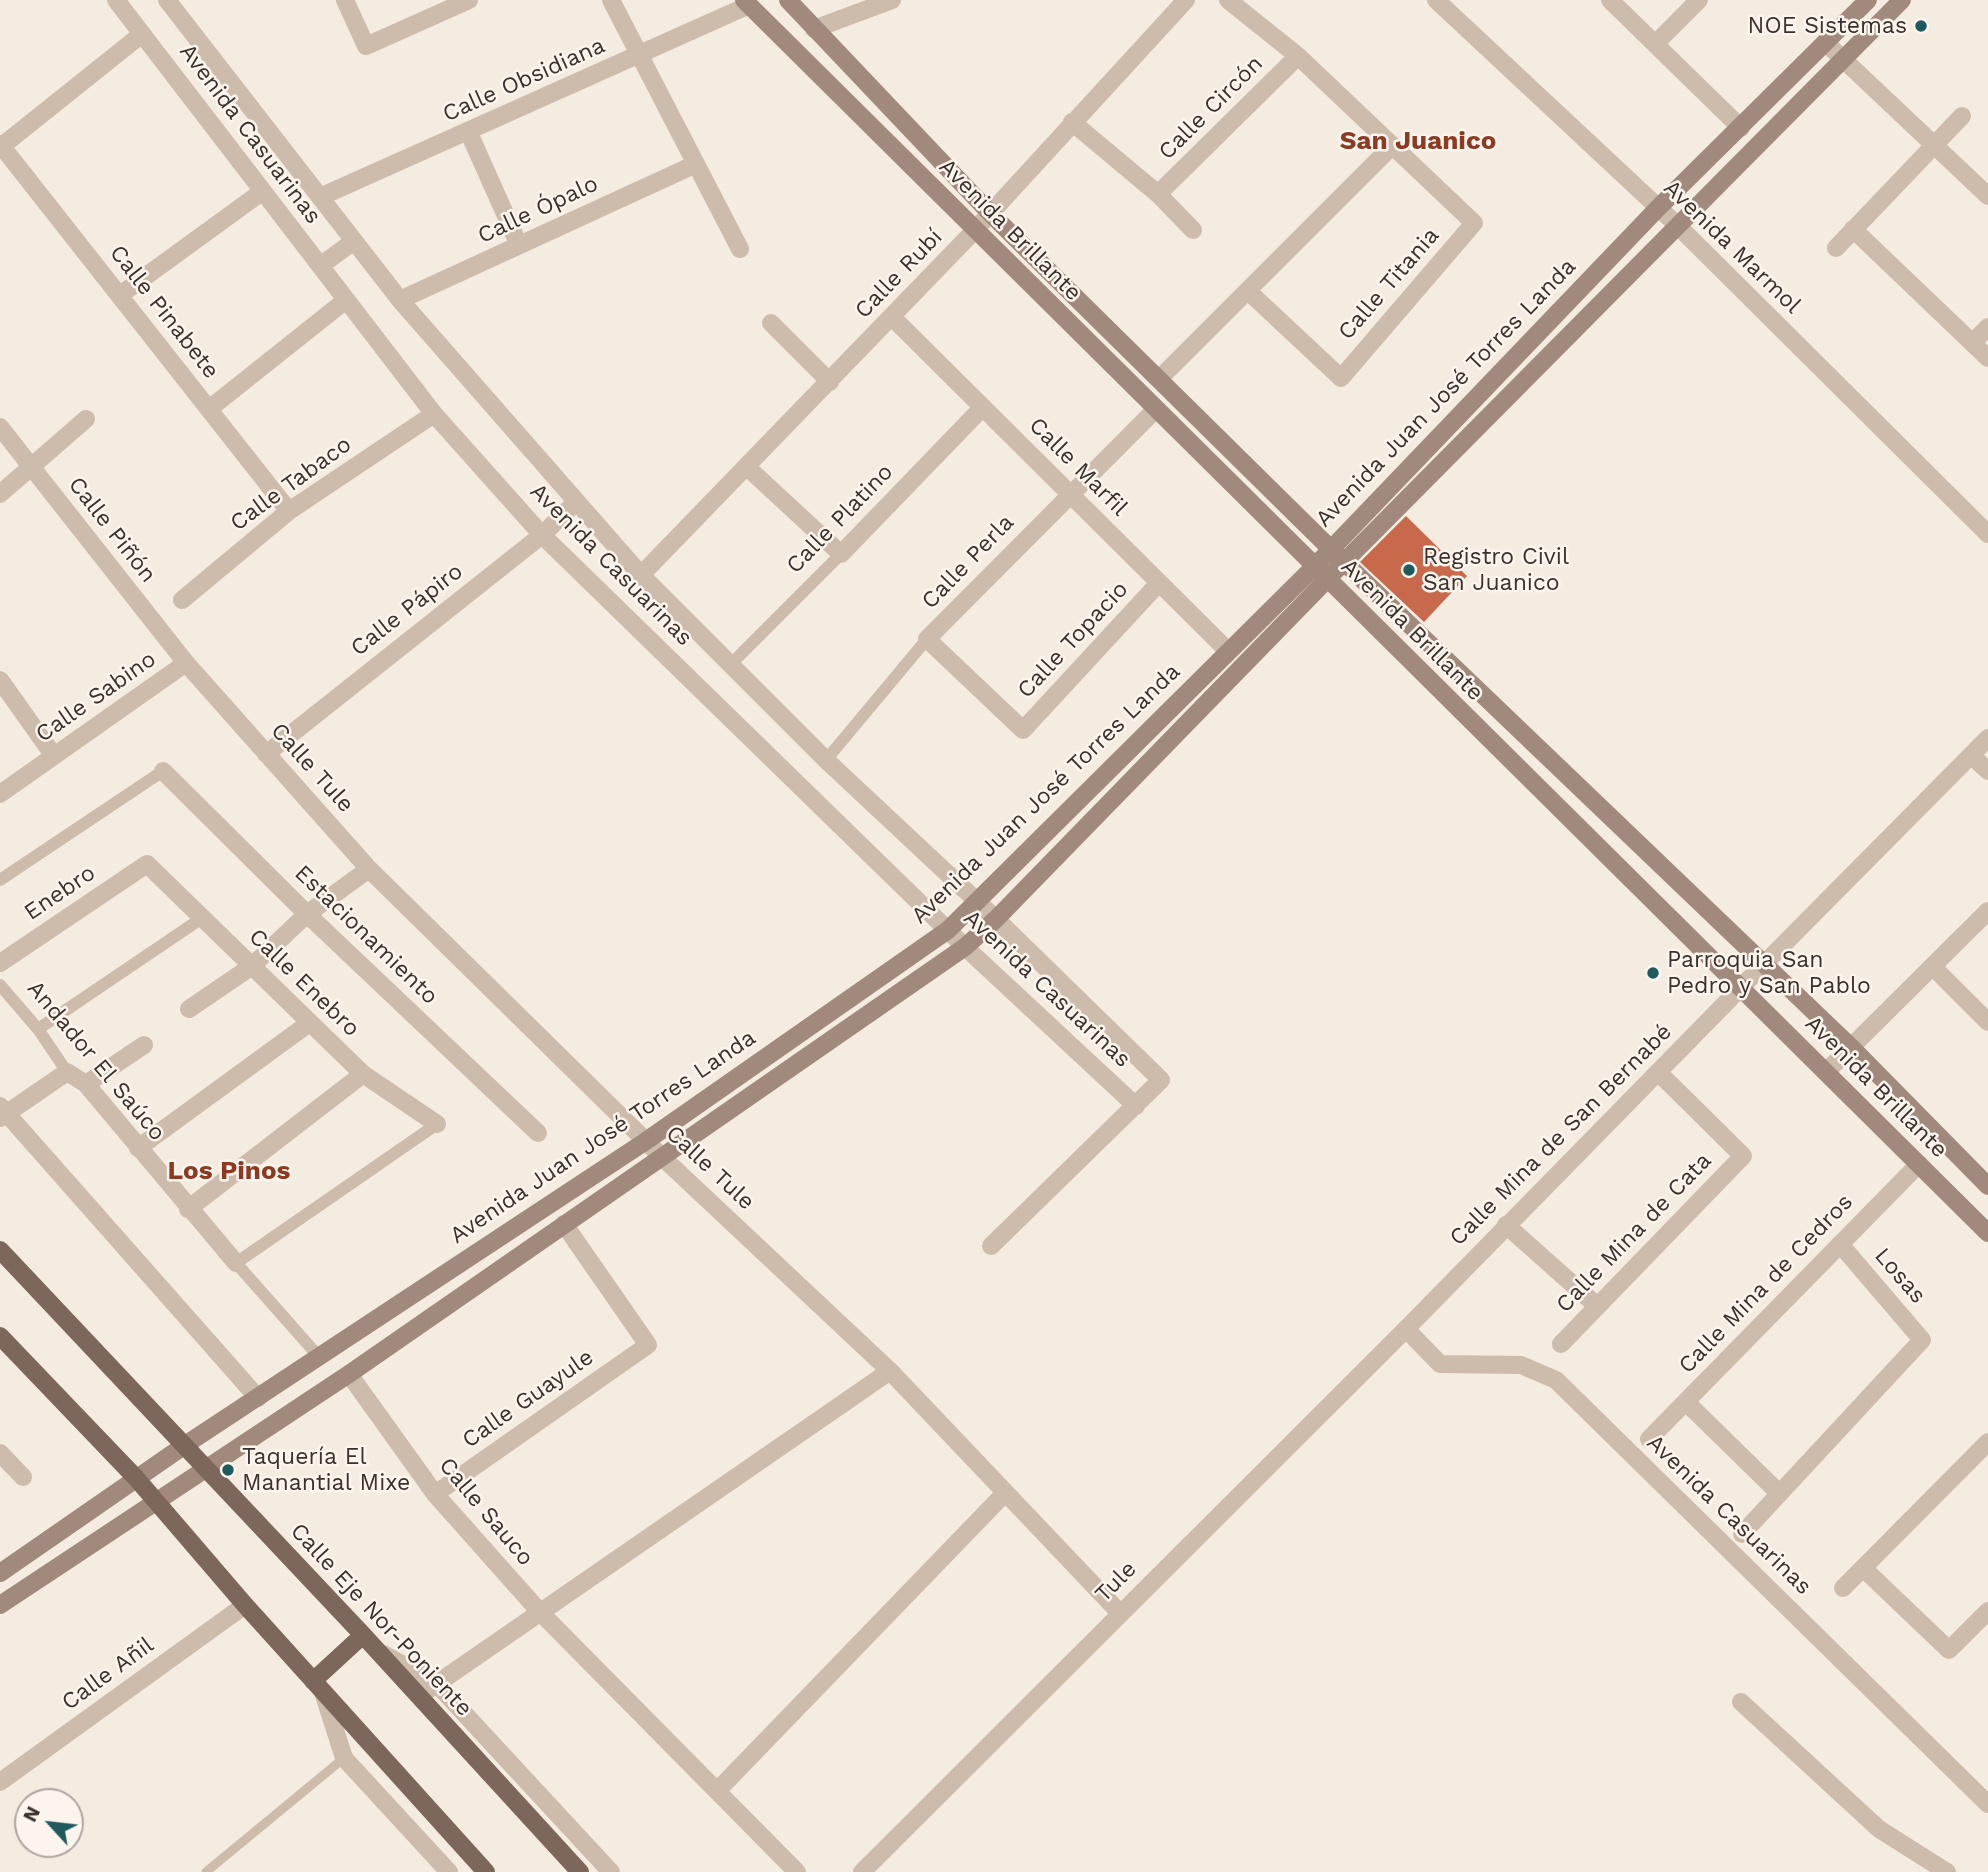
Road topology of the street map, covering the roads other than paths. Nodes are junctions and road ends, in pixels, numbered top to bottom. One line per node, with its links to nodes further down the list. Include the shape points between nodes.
1 (116, 0): 17 (street, Avenida Casuarinas)
2 (168, 0): 34 (street, Avenida Casuarinas)
3 (345, 0): 4 (street, via 366,46)
4 (468, 0)
5 (611, 0): 20 (street)
6 (788, 0): 16 (main road, Avenida Brillante)
7 (891, 0): 16 (street)
8 (1186, 0): 24 (street, Calle Rubí)
9 (1228, 0): 21 (street)
10 (1436, 0): 35 (street, Avenida Marmol)
11 (1610, 0): 19 (street)
12 (1699, 0): 19 (street)
13 (1868, 0): 18 (main road, Avenida Juan José Torres Landa)
14 (1902, 0): 22 (main road, Avenida Juan José Torres Landa)
15 (746, 3): 20 (street, Calle Obsidiana); 39 (main road, Avenida Brillante)
16 (814, 29): 36 (main road, Avenida Brillante)
17 (142, 34): 27 (street); 31 (street, Avenida Casuarinas)
18 (1826, 43): 22 (street); 25 (main road, Avenida Juan José Torres Landa)
19 (1655, 44): 25 (street)
20 (641, 55): 26 (street, Calle Obsidiana); 30 (street)
21 (1298, 56): 29 (street); 32 (street, Calle Circón)
22 (1844, 59): 28 (street); 37 (main road, Avenida Juan José Torres Landa)
23 (1962, 116): 28 (street)
24 (1072, 122): 32 (street); 36 (street, Calle Rubí)
25 (1741, 128): 35 (main road, Avenida Juan José Torres Landa)
26 (468, 133): 34 (street, Calle Obsidiana); 42 (street)
27 (1, 145): 47 (street, Calle Pinabete)
28 (1933, 146): 33 (street); 38 (street)
29 (1391, 147): 46 (street); 46 (street, Calle Titania, via 1474,223 1341,378)
30 (696, 164): 42 (street, Calle Ópalo); 44 (street)
31 (262, 191): 45 (street, Avenida Casuarinas); 47 (street)
32 (1158, 194): 40 (street)
33 (1988, 196)
34 (320, 197): 41 (street, Avenida Casuarinas)
35 (1658, 208): 37 (street, Avenida Marmol); 71 (main road, Avenida Juan José Torres Landa)
36 (991, 214): 39 (street, Calle Rubí); 55 (main road, Avenida Brillante)
37 (1677, 225): 69 (street, Avenida Marmol); 73 (main road, Avenida Juan José Torres Landa)
38 (1853, 229): 43 (street); 53 (street)
39 (975, 230): 50 (street, Calle Rubí); 59 (main road, Avenida Brillante)
40 (1193, 230)
41 (354, 241): 45 (street); 49 (street, Avenida Casuarinas)
42 (519, 245): 49 (street, Calle Ópalo)
43 (1836, 248)
44 (740, 249)
45 (320, 266): 48 (street, Avenida Casuarinas)
46 (1249, 292): 55 (street)
47 (120, 295): 58 (street, Calle Pinabete)
48 (346, 300): 58 (street); 60 (street, Avenida Casuarinas)
49 (400, 300): 67 (street, Avenida Casuarinas)
50 (892, 317): 56 (street, Calle Rubí); 57 (street, Calle Marfil)
51 (771, 323): 56 (street)
52 (1988, 327): 53 (street)
53 (1972, 343): 54 (street)
54 (1988, 358)
55 (1159, 379): 71 (main road, Avenida Brillante)
56 (830, 382): 64 (street, Calle Rubí)
57 (983, 407): 65 (street, Calle Marfil); 72 (street, Calle Platino)
58 (209, 409): 68 (street, Calle Pinabete)
59 (1156, 409): 65 (street, Calle Perla); 74 (main road, Avenida Brillante)
60 (434, 414): 68 (street, Calle Tabaco); 70 (street, Avenida Casuarinas)
61 (86, 419): 63 (street)
62 (0, 427): 63 (street, Calle Piñón)
63 (31, 468): 66 (street); 80 (street, Calle Piñón)
64 (748, 468): 72 (street); 75 (street, Calle Rubí)
65 (1070, 492): 76 (street, Calle Marfil); 78 (street, Calle Perla)
66 (0, 494)
67 (576, 502): 70 (street, Calle Pápiro); 75 (street, Avenida Casuarinas)
68 (289, 511): 77 (street, Calle Tabaco)
69 (1988, 534)
70 (542, 535): 84 (street, Calle Pápiro); 99 (street, Avenida Casuarinas)
71 (1330, 548): 73 (main road, Avenida Brillante); 74 (main road, Avenida Juan José Torres Landa)
72 (841, 554): 81 (street, Calle Platino)
73 (1344, 562): 74 (main road, Avenida Juan José Torres Landa); 102 (main road, Avenida Brillante)
74 (1320, 573): 79 (main road, Avenida Juan José Torres Landa); 98 (main road, Avenida Juan José Torres Landa); 106 (main road, Avenida Brillante)
75 (641, 575): 81 (street, Avenida Casuarinas)
76 (1158, 584): 78 (street, Calle Topacio, via 1023,730); 79 (street, Calle Marfil)
77 (182, 600)
78 (927, 639): 87 (street, Calle Perla)
79 (1228, 652): 94 (main road, Avenida Juan José Torres Landa)
80 (186, 663): 84 (street, Calle Tule); 86 (street, Calle Sabino)
81 (732, 663): 87 (street, Avenida Casuarinas)
82 (0, 680): 86 (street)
83 (1988, 738): 85 (street, Calle Mina de San Bernabé)
84 (266, 754): 92 (street, Calle Tule)
85 (1971, 755): 89 (street); 102 (street, Calle Mina de San Bernabé)
86 (54, 756): 90 (street, Calle Sabino)
87 (826, 760): 94 (street, Avenida Casuarinas)
88 (163, 771): 93 (street); 96 (street, Estacionamiento)
89 (1988, 771)
90 (0, 794)
91 (147, 864): 97 (street, Calle Enebro); 101 (street, Enebro)
92 (369, 869): 96 (street); 122 (street, Calle Tule)
93 (0, 880)
94 (975, 901): 98 (street, Avenida Casuarinas); 99 (main road, Avenida Juan José Torres Landa)
95 (1988, 911): 104 (street)
96 (307, 914): 103 (street); 121 (street, Estacionamiento)
97 (202, 918): 103 (street, Calle Enebro); 110 (street)
98 (996, 919): 100 (main road, Avenida Juan José Torres Landa); 118 (street, Avenida Casuarinas, via 1161,1080)
99 (948, 930): 100 (street, Avenida Casuarinas); 122 (main road, Avenida Juan José Torres Landa)
100 (965, 947): 118 (street, Avenida Casuarinas); 124 (main road, Avenida Juan José Torres Landa)
101 (0, 963)
102 (1764, 964): 106 (street, Calle Mina de San Bernabé); 112 (main road, Avenida Brillante)
103 (252, 966): 107 (street); 109 (street, Calle Enebro)
104 (1934, 968): 108 (street); 112 (street)
105 (0, 985): 110 (street, Andador El Saúco)
106 (1742, 988): 114 (street, Calle Mina de San Bernabé); 115 (main road, Avenida Brillante)
107 (189, 1009)
108 (1988, 1022)
109 (308, 1024): 116 (street, Calle Enebro); 123 (street)
110 (38, 1029): 113 (street, Andador El Saúco)
111 (144, 1045): 117 (street)
112 (1853, 1049): 115 (street); 126 (main road, Avenida Brillante)
113 (67, 1072): 117 (street, Andador El Saúco); 119 (street)
114 (1658, 1072): 129 (street, Calle Mina de San Bernabé); 135 (street, Calle Mina de Cata, via 1743,1156)
115 (1826, 1072): 125 (main road, Avenida Brillante)
116 (363, 1074): 120 (street, Calle Enebro); 127 (street)
117 (86, 1084): 123 (street, Andador El Saúco)
118 (1136, 1106): 132 (street)
119 (2, 1112): 142 (street)
120 (437, 1124): 134 (street)
121 (538, 1133)
122 (646, 1141): 124 (street, Calle Tule); 139 (main road, Avenida Juan José Torres Landa)
123 (138, 1148): 127 (street, Andador El Saúco)
124 (661, 1156): 128 (main road, Avenida Juan José Torres Landa); 140 (street, Calle Tule)
125 (1919, 1164): 130 (main road, Avenida Brillante); 131 (street, Calle Mina de Cedros)
126 (1988, 1186)
127 (188, 1209): 134 (street, Andador El Saúco)
128 (564, 1224): 141 (main road, Avenida Juan José Torres Landa); 153 (street, Calle Guayule, via 648,1345)
129 (1506, 1225): 135 (street); 136 (street, Calle Mina de San Bernabé)
130 (1988, 1233)
131 (1840, 1244): 143 (street, Calle Mina de Cedros); 152 (street, Losas, via 1922,1340)
132 (991, 1245)
133 (0, 1250): 146 (main road, Calle Eje Nor-Poniente)
134 (236, 1263): 139 (street, Andador El Saúco)
135 (1597, 1305): 138 (street, Calle Mina de Cata)
136 (1406, 1329): 163 (street, Tule); 173 (street, Avenida Casuarinas, via 1440,1364 1521,1365 1556,1380)
137 (0, 1336): 150 (main road)
138 (1560, 1344)
139 (320, 1358): 142 (main road, Avenida Juan José Torres Landa)
140 (890, 1371): 151 (street, Calle Tule); 161 (street)
141 (349, 1374): 148 (main road, Avenida Juan José Torres Landa); 153 (street, Calle Sauco)
142 (258, 1398): 146 (main road, Avenida Juan José Torres Landa)
143 (1686, 1402): 144 (street, Calle Mina de Cedros); 152 (street)
144 (1649, 1439)
145 (1988, 1442): 156 (street)
146 (184, 1445): 148 (main road, Calle Eje Nor-Poniente); 150 (main road, Avenida Juan José Torres Landa)
147 (0, 1452): 149 (street)
148 (207, 1469): 154 (main road, Avenida Juan José Torres Landa); 164 (main road, Calle Eje Nor-Poniente)
149 (23, 1477)
150 (136, 1478): 154 (main road); 157 (main road, Avenida Juan José Torres Landa)
151 (1005, 1493): 163 (street, Calle Tule); 172 (street)
152 (1779, 1493): 155 (street)
153 (435, 1494): 161 (street, Calle Sauco)
154 (157, 1501): 159 (main road, Avenida Juan José Torres Landa); 160 (main road)
155 (1742, 1534)
156 (1863, 1568): 158 (street); 162 (street, via 1949,1650)
157 (1, 1571)
158 (1843, 1588)
159 (0, 1605)
160 (245, 1605): 167 (main road); 171 (street, Calle Añil)
161 (539, 1611): 166 (street); 172 (street, Calle Sauco)
162 (1988, 1611)
163 (1120, 1613): 180 (street, Tule)
164 (363, 1635): 165 (main road, Calle Eje Nor-Poniente); 167 (main road)
165 (378, 1651): 166 (street); 168 (main road, Calle Eje Nor-Poniente)
166 (436, 1683): 168 (street); 178 (street)
167 (318, 1686): 170 (street); 176 (main road)
168 (419, 1696): 177 (main road, Calle Eje Nor-Poniente)
169 (1741, 1702): 181 (street, via 1879,1829)
170 (344, 1758): 174 (lane); 175 (street)
171 (0, 1782)
172 (717, 1791): 179 (street, Calle Sauco)
173 (1988, 1804)
174 (206, 1872)
175 (449, 1872)
176 (486, 1872)
177 (580, 1872)
178 (611, 1872)
179 (797, 1872)
180 (862, 1872)
181 (1947, 1872)

